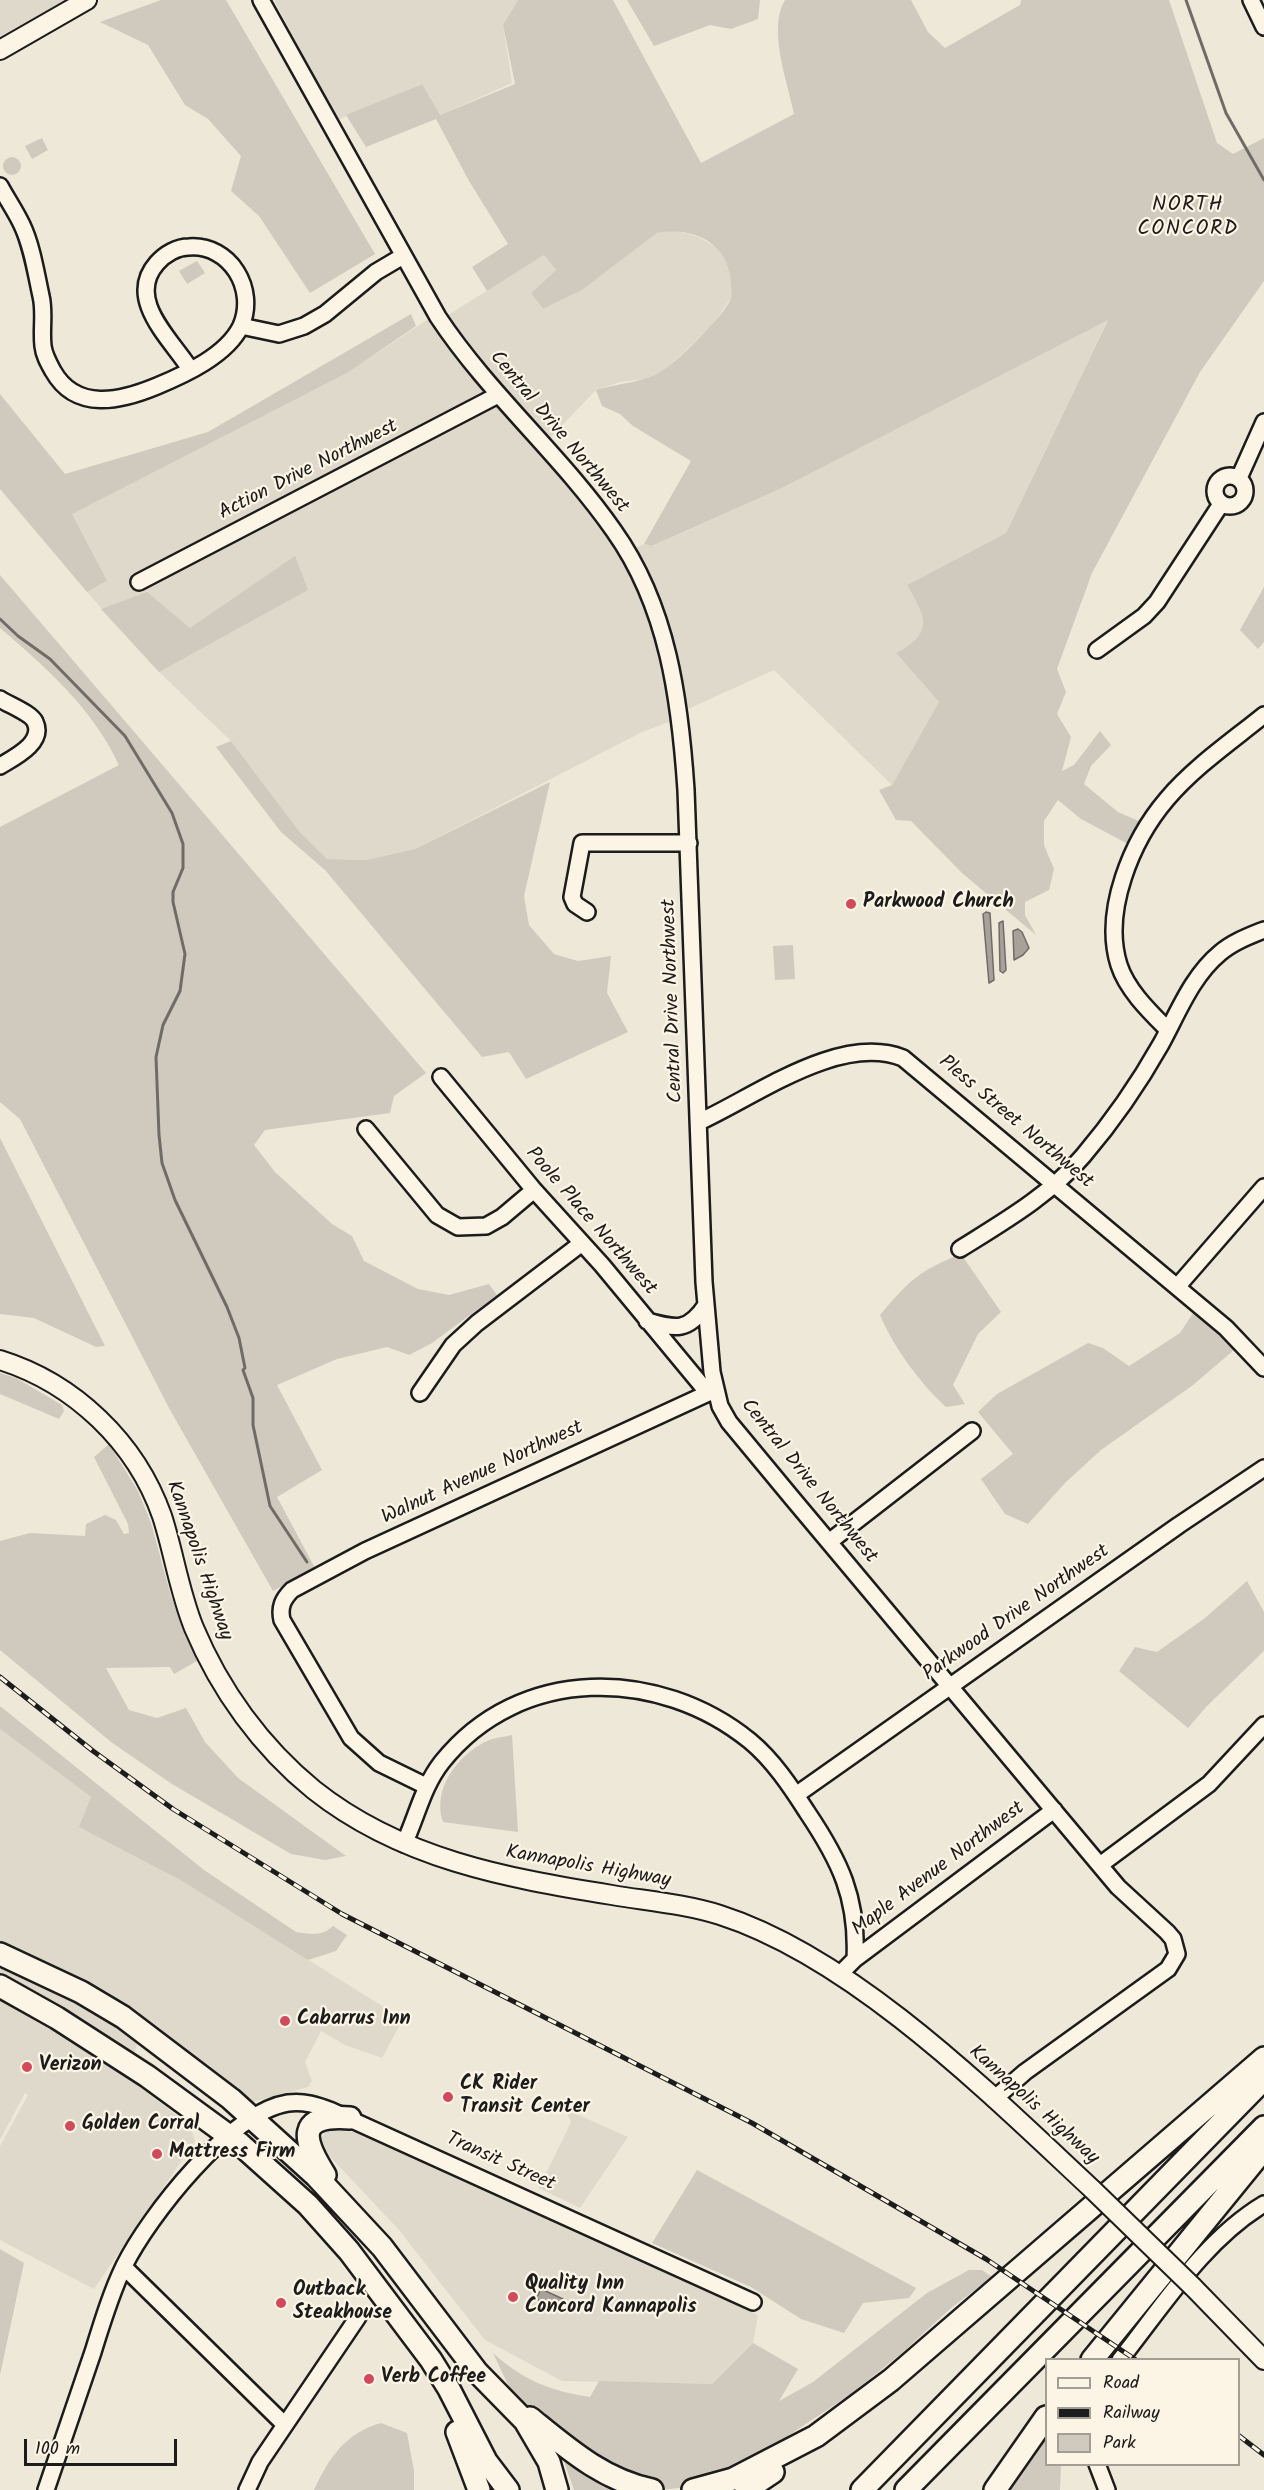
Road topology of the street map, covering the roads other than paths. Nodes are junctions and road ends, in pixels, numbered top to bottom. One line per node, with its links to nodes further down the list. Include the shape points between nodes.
1 (87, 0): 5 (main road)
2 (261, 0): 7 (street, Central Drive Northwest)
3 (1251, 0): 4 (street)
4 (1264, 27)
5 (0, 50)
6 (0, 186): 9 (street, via 25,233 42,299 45,357 64,386 87,398 108,401 158,386)
7 (403, 256): 8 (street, via 304,326 279,334); 10 (street, Central Drive Northwest, via 459,349)
8 (241, 326): 9 (street, via 227,345); 9 (street, via 245,308 242,286 222,253 202,246 185,247 159,261 147,281 151,315)
9 (190, 369)
10 (498, 395): 14 (street, Action Drive Northwest); 19 (street, Central Drive Northwest, via 615,531 649,599 666,643 681,713)
11 (1264, 422): 12 (street)
12 (1239, 478): 13 (street, via 1223,477 1217,482 1216,498); 13 (street, via 1246,492 1243,500 1229,507)
13 (1221, 504): 15 (street, via 1157,602)
14 (139, 582)
15 (1097, 650)
16 (0, 699): 18 (street, via 31,717 36,731 25,751)
17 (1264, 716): 22 (street, via 1167,799 1151,820 1123,882 1114,928 1119,967 1134,992)
18 (0, 766)
19 (689, 843): 20 (street, via 582,843 572,897); 24 (street, Central Drive Northwest)
20 (587, 912)
21 (1264, 930): 22 (street, via 1218,954 1201,974)
22 (1168, 1030): 26 (street, via 1114,1116)
23 (441, 1077): 28 (street, Poole Place Northwest)
24 (699, 1122): 26 (street, Pless Street Northwest, via 823,1060 845,1053 875,1051 903,1058 921,1070); 32 (street, Central Drive Northwest)
25 (366, 1129): 28 (street, via 438,1215 458,1227 486,1226)
26 (1055, 1185): 30 (street); 31 (street, Pless Street Northwest)
27 (1264, 1187): 31 (street)
28 (534, 1190): 29 (street, Poole Place Northwest)
29 (582, 1243): 33 (street, Poole Place Northwest); 37 (street, via 453,1345)
30 (960, 1249)
31 (1178, 1287): 35 (street, Pless Street Northwest, via 1226,1328)
32 (706, 1305): 33 (street, via 698,1317 684,1326); 36 (street, Central Drive Northwest)
33 (647, 1321): 36 (street, Poole Place Northwest)
34 (0, 1360): 46 (main road, Kannapolis Highway, via 34,1372 72,1395 106,1426 134,1460 162,1517 184,1602 203,1648 252,1726 315,1790)
35 (1264, 1368)
36 (712, 1391): 40 (street, Central Drive Northwest, via 729,1422); 43 (street, Walnut Avenue Northwest, via 365,1551 285,1597 282,1620 351,1738 378,1763)
37 (420, 1393)
38 (972, 1431): 40 (street)
39 (1264, 1468): 41 (street, Parkwood Drive Northwest)
40 (829, 1542): 41 (street, Central Drive Northwest)
41 (951, 1688): 44 (street, Parkwood Drive Northwest); 45 (street, Central Drive Northwest)
42 (1264, 1725): 47 (street, via 1209,1784)
43 (426, 1786): 44 (street, via 451,1753 506,1708 530,1698 590,1686 653,1692 722,1722 764,1755); 46 (street)
44 (796, 1795): 49 (street, via 841,1867 855,1919)
45 (1054, 1810): 47 (street, Central Drive Northwest); 49 (street, Maple Avenue Northwest)
46 (404, 1844): 49 (main road, Kannapolis Highway, via 497,1876 721,1915)
47 (1100, 1865): 53 (street, Central Drive Northwest, via 1167,1932 1177,1954 1168,1968)
48 (0, 1954): 54 (highway, via 81,1992 123,2017)
49 (847, 1966): 53 (main road, Kannapolis Highway)
50 (0, 1986): 57 (highway, via 100,2044)
51 (1264, 2058): 71 (highway, via 927,2350)
52 (1264, 2079): 81 (highway)
53 (994, 2099): 67 (main road, Kannapolis Highway, bridge, via 1092,2189)
54 (251, 2117): 55 (street, Transit Street, via 277,2106 301,2103); 57 (street, Transit Street); 60 (highway)
55 (350, 2118): 60 (highway, via 322,2120 313,2124 307,2135 309,2148); 62 (street, Transit Street)
56 (1264, 2127): 82 (highway)
57 (227, 2134): 61 (street, Transit Street, via 186,2180 135,2246); 63 (highway, via 308,2205)
58 (1264, 2149): 65 (highway)
59 (1264, 2204): 66 (street, via 1244,2217 1201,2259)
60 (344, 2206): 68 (highway, via 382,2247 477,2372)
61 (124, 2267): 70 (street); 73 (street, Transit Street)
62 (753, 2302)
63 (397, 2314): 75 (highway, via 436,2383); 76 (highway, via 441,2376 486,2462)
64 (358, 2317): 70 (street)
65 (1094, 2358)
66 (1122, 2358)
67 (1264, 2360)
68 (504, 2397): 77 (highway, via 536,2436); 78 (highway, via 592,2466)
69 (1045, 2420): 83 (highway)
70 (285, 2425): 74 (street)
71 (816, 2436): 79 (highway, via 733,2479); 80 (highway, via 807,2451)
72 (1098, 2466): 84 (street)
73 (46, 2490)
74 (247, 2490)
75 (479, 2490)
76 (508, 2490)
77 (557, 2490)
78 (652, 2490)
79 (693, 2490)
80 (746, 2490)
81 (862, 2490)
82 (906, 2490)
83 (995, 2490)
84 (1107, 2490)

